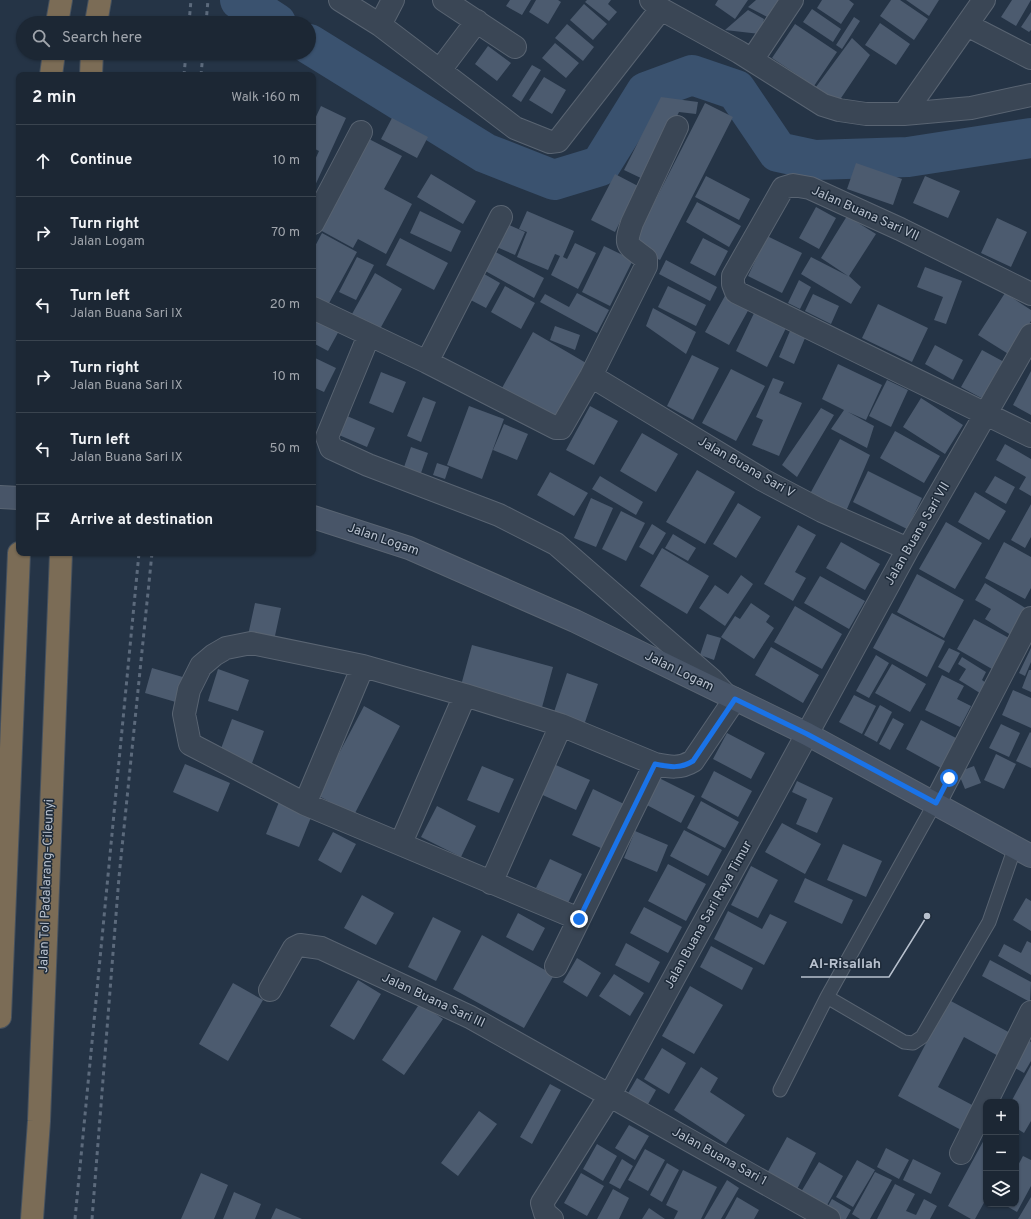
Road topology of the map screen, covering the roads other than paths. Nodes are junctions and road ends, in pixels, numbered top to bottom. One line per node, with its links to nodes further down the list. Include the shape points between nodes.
1 (61, 0): 9 (highway)
2 (100, 0): 10 (highway)
3 (340, 0): 12 (street)
4 (393, 0): 12 (street)
5 (444, 0): 11 (street)
6 (792, 0): 18 (street)
7 (984, 0): 13 (street)
8 (656, 4): 18 (street); 19 (street, via 583,111 554,143 515,128)
9 (58, 16)
10 (97, 16)
11 (477, 21): 14 (street); 19 (street)
12 (380, 25): 19 (street)
13 (967, 25): 15 (street); 23 (street)
14 (515, 47)
15 (1031, 58)
16 (53, 60): 20 (highway)
17 (92, 60): 21 (highway)
18 (752, 60): 23 (street, via 828,107 866,114)
19 (440, 70)
20 (51, 72)
21 (91, 72)
22 (1031, 95): 23 (street, via 970,108)
23 (904, 114)
24 (678, 127): 33 (street, via 632,223 627,239 629,245 646,259 646,266)
25 (361, 132): 26 (street)
26 (316, 217)
27 (501, 217): 32 (street)
28 (1031, 294): 34 (street, Jalan Buana Sari VII, via 900,229 810,188 793,185 783,188 733,276 732,284 736,292)
29 (316, 309): 30 (street)
30 (369, 335): 32 (street); 45 (street, via 327,437 331,448 499,515 556,544)
31 (1031, 336): 34 (street, Jalan Buana Sari VII)
32 (427, 362): 33 (street, via 556,428 564,426)
33 (590, 376): 39 (street, Jalan Buana Sari V, via 764,480 822,511)
34 (987, 415): 35 (street); 39 (street, Jalan Buana Sari VII)
35 (1031, 436)
36 (0, 498): 37 (street)
37 (16, 498)
38 (316, 518): 45 (street, Jalan Logam, via 409,548 575,622)
39 (908, 549): 47 (street, Jalan Buana Sari VII)
40 (20, 556): 59 (highway)
41 (61, 556): 63 (highway, Jalan Tol Padalarang–Cileunyi, via 39,1121)
42 (1031, 618): 49 (street)
43 (363, 666): 44 (street); 50 (street); 50 (street, via 251,643 226,648 214,655 201,666 189,690 184,714 190,744)
44 (465, 695): 46 (street); 51 (street)
45 (730, 696): 47 (street, Jalan Logam); 48 (street, via 693,761 684,767)
46 (561, 724): 48 (street); 53 (street)
47 (807, 734): 49 (street, Jalan Logam); 61 (street, Jalan Buana Sari Raya Timur)
48 (655, 764): 54 (street)
49 (936, 803): 52 (street, Jalan Logam); 57 (lane)
50 (305, 804): 51 (street)
51 (401, 843): 53 (street)
52 (1023, 851): 57 (lane, via 961,973 922,1037 913,1043 904,1042)
53 (491, 883): 54 (street)
54 (579, 919): 55 (street)
55 (556, 966)
56 (270, 990): 61 (street, Jalan Buana Sari III, via 294,948 300,945 321,948 470,1017)
57 (827, 997): 60 (lane)
58 (1031, 1012): 62 (street)
59 (0, 1017)
60 (780, 1090)
61 (610, 1096): 64 (street, Jalan Buana Sari Raya Timur, via 542,1203 545,1213); 65 (street, Jalan Buana Sari 1)
62 (961, 1153)
63 (32, 1219)
64 (552, 1219)
65 (829, 1219)

